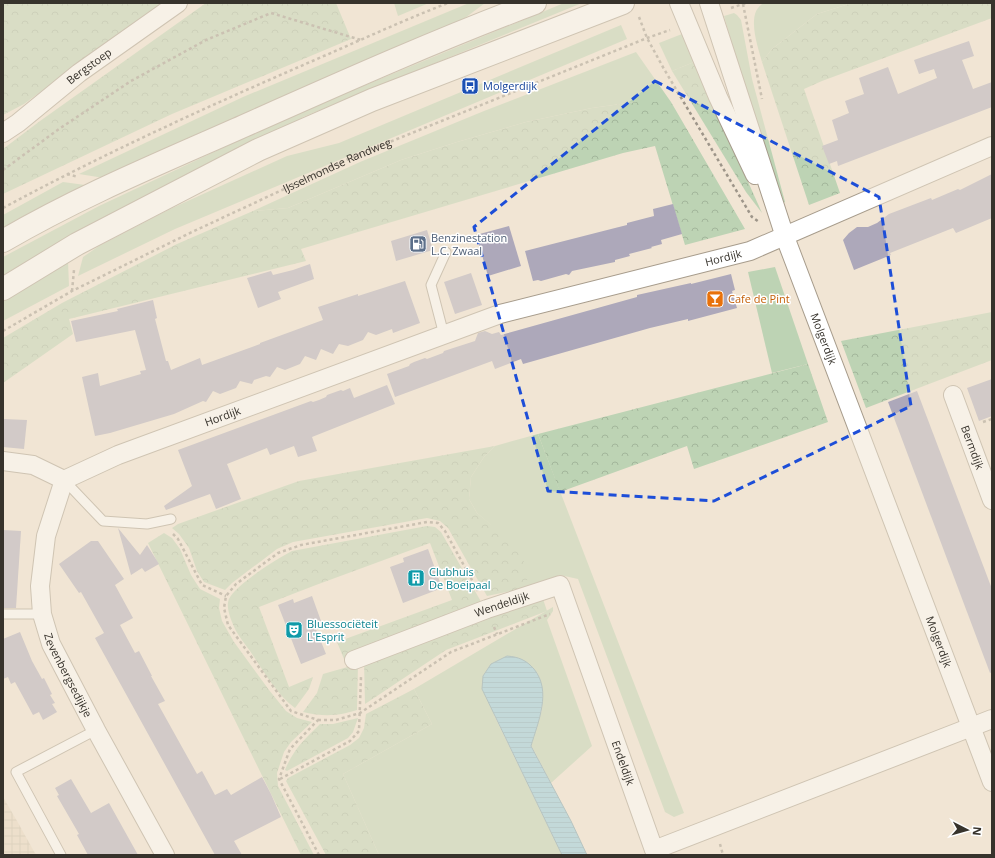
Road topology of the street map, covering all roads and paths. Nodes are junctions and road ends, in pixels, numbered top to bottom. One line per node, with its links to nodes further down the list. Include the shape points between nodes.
1 (178, 3): 9 (street, Bergstoep, via 79,73)
2 (448, 3): 8 (path)
3 (535, 3): 14 (main road, via 331,87 207,142 107,187)
4 (679, 3): 13 (street, Molgerdijk, via 718,98)
5 (708, 3): 13 (street, Molgerdijk)
6 (631, 10): 7 (path); 16 (main road, via 372,100 258,150 77,244)
7 (647, 38): 13 (path, via 752,217); 17 (path, IJsselmondse Randweg, via 348,160 72,291)
8 (362, 40): 11 (path, via 271,13 206,40 130,81); 12 (path, via 170,124 67,173)
9 (3, 133)
10 (992, 146): 13 (street, Hordijk)
11 (3, 170)
12 (3, 208)
13 (785, 237): 18 (street, Hordijk, via 750,251 500,314); 36 (street, Molgerdijk)
14 (3, 241)
15 (446, 252): 18 (lane, via 431,285)
16 (3, 289)
17 (3, 330)
18 (444, 335): 21 (street, Hordijk, via 118,455)
19 (953, 395): 22 (street, Bermdijk)
20 (3, 461): 21 (street, via 33,465)
21 (64, 480): 24 (lane, via 103,521 147,524); 29 (street, Zevenbergsedijkje, via 46,536 40,586)
22 (992, 500)
23 (171, 519): 24 (lane)
24 (159, 522): 25 (path, via 178,539 202,585)
25 (226, 596): 27 (path, via 236,584 278,553 301,545 427,522 438,523 445,531); 35 (path, via 224,608 228,625 291,711)
26 (567, 608): 27 (street, Wendeldijk, via 560,585); 30 (path); 32 (street, Wendeldijk)
27 (487, 609): 30 (path); 31 (street, Wendeldijk)
28 (3, 614): 29 (lane)
29 (42, 614): 37 (street, Zevenbergsedijkje, via 51,644)
30 (497, 634): 33 (path, via 451,652)
31 (358, 659): 33 (path)
32 (593, 676): 36 (street, Endeldijk, via 654,850)
33 (360, 713): 35 (path, via 336,720); 38 (path, via 359,731 350,741)
34 (992, 719): 36 (street)
35 (318, 720): 38 (path, via 290,749)
36 (972, 728): 39 (street, Molgerdijk)
37 (96, 730): 40 (lane, via 16,772); 41 (street, Zevenbergsedijkje)
38 (279, 779): 42 (path)
39 (992, 782)
40 (61, 855)
41 (165, 855)
42 (319, 855)

